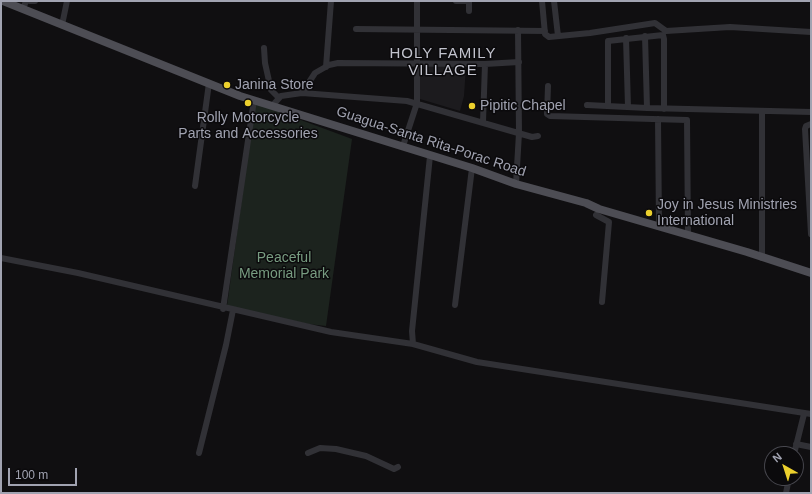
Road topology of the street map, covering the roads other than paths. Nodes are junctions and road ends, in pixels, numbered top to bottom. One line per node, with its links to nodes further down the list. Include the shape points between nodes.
1 (3, 1): 11 (main road, Guagua-Santa Rita-Porac Road)
2 (30, 1): 3 (street)
3 (36, 1)
4 (67, 1): 13 (street)
5 (331, 1): 26 (street)
6 (417, 1): 15 (street)
7 (456, 1): 8 (street)
8 (469, 1): 12 (street)
9 (542, 1): 17 (street)
10 (554, 1): 19 (street)
11 (24, 5): 13 (main road, Guagua-Santa Rita-Porac Road)
12 (469, 11)
13 (62, 25): 27 (main road, Guagua-Santa Rita-Porac Road)
14 (356, 29): 15 (street)
15 (418, 29): 16 (street); 24 (street)
16 (518, 30): 17 (street); 23 (street)
17 (546, 31): 19 (street, via 546,36)
18 (811, 32): 19 (street, via 730,27 666,31 655,23)
19 (558, 36)
20 (645, 36): 21 (street); 37 (street); 38 (street, via 664,36)
21 (626, 38): 35 (street, via 608,43); 36 (street)
22 (264, 48): 30 (street, via 271,90)
23 (519, 62): 25 (street); 44 (street)
24 (417, 63): 25 (street); 26 (street, via 344,62); 32 (street)
25 (485, 64): 42 (street)
26 (326, 67): 29 (street, via 312,76)
27 (209, 83): 31 (main road, Guagua-Santa Rita-Porac Road); 50 (street)
28 (548, 86): 41 (street, via 548,116)
29 (302, 94): 30 (street); 32 (street)
30 (278, 97): 34 (street)
31 (254, 100): 34 (main road, Guagua-Santa Rita-Porac Road); 60 (street)
32 (417, 103): 42 (street); 46 (street)
33 (588, 104): 35 (street)
34 (272, 106): 46 (main road, Guagua-Santa Rita-Porac Road)
35 (608, 106): 36 (street)
36 (628, 107): 37 (street)
37 (646, 108): 38 (street)
38 (664, 109): 39 (street)
39 (762, 111): 40 (street); 56 (street)
40 (811, 112)
41 (658, 119): 52 (street); 54 (street, via 687,120)
42 (483, 122): 44 (street)
43 (811, 124): 53 (street, via 806,126)
44 (519, 133): 45 (street); 49 (street)
45 (538, 136)
46 (403, 146): 47 (main road, Guagua-Santa Rita-Porac Road)
47 (430, 156): 48 (main road, Guagua-Santa Rita-Porac Road); 62 (street, via 412,331)
48 (472, 168): 49 (main road, Guagua-Santa Rita-Porac Road); 59 (street)
49 (516, 184): 52 (main road, Guagua-Santa Rita-Porac Road)
50 (195, 186)
51 (596, 215): 58 (street, via 610,222)
52 (659, 226): 54 (main road, Guagua-Santa Rita-Porac Road)
53 (811, 234)
54 (688, 235): 56 (main road, Guagua-Santa Rita-Porac Road)
55 (1, 258): 60 (street, via 78,273)
56 (762, 258): 57 (main road, Guagua-Santa Rita-Porac Road)
57 (811, 273)
58 (602, 302)
59 (455, 305)
60 (223, 308): 61 (street)
61 (233, 310): 62 (street, via 332,332); 67 (street)
62 (413, 344): 63 (street, via 477,362)
63 (804, 414): 64 (street); 65 (street)
64 (811, 414)
65 (796, 444): 66 (street)
66 (811, 447)
67 (199, 453)
68 (308, 453): 69 (street, via 320,448 336,449 366,456 394,469)
69 (398, 467)

